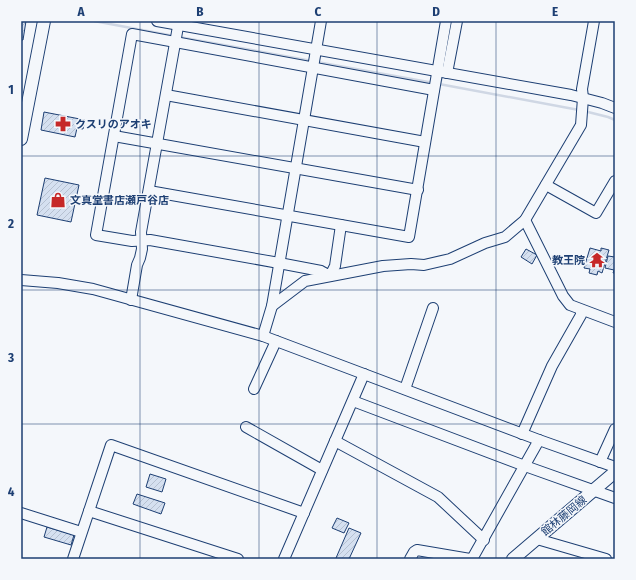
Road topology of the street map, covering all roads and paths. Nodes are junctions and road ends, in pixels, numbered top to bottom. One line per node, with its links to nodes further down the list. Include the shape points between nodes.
1 (44, 21): 18 (main road)
2 (157, 21): 7 (street)
3 (321, 21): 9 (street)
4 (446, 21): 11 (street)
5 (457, 21): 11 (street)
6 (594, 21): 14 (street, via 582,89)
7 (178, 23): 8 (street); 9 (street)
8 (174, 42): 10 (street); 13 (street); 17 (street, via 132,34)
9 (316, 49): 10 (street); 11 (street)
10 (312, 67): 12 (street); 16 (street)
11 (442, 72): 12 (street); 14 (street)
12 (434, 90): 19 (street)
13 (166, 95): 16 (street); 20 (street)
14 (583, 98): 15 (street); 23 (street, via 581,125)
15 (615, 108)
16 (304, 120): 19 (street); 21 (street)
17 (114, 136): 20 (street); 29 (street, via 96,235)
18 (21, 139)
19 (425, 142): 24 (street)
20 (157, 143): 21 (street); 25 (street)
21 (295, 168): 24 (street); 26 (street)
22 (615, 181): 23 (street, via 596,213)
23 (546, 185): 27 (street)
24 (418, 190): 28 (street, via 409,237)
25 (149, 191): 26 (street); 29 (street)
26 (288, 215): 28 (street); 30 (street)
27 (525, 220): 31 (street, via 505,237 450,259 424,265 383,266); 36 (street, via 563,296 570,305)
28 (341, 225): 31 (street, via 336,266)
29 (141, 241): 30 (street, via 150,240); 33 (street, via 142,249)
30 (279, 263): 31 (street, via 321,271); 34 (street)
31 (330, 276): 34 (street, via 305,281)
32 (21, 280): 33 (street, via 58,283)
33 (131, 300): 38 (street)
34 (272, 306): 38 (street)
35 (433, 308): 42 (street)
36 (581, 310): 37 (street); 46 (street, via 581,315 552,366)
37 (615, 322)
38 (264, 336): 39 (street)
39 (276, 341): 40 (street); 41 (street)
40 (364, 374): 42 (street); 43 (street)
41 (254, 389)
42 (405, 390): 46 (street)
43 (353, 401): 48 (street); 50 (street)
44 (246, 427): 52 (street)
45 (615, 429): 49 (street)
46 (522, 434): 47 (street)
47 (539, 440): 49 (street); 50 (street)
48 (335, 441): 52 (street); 61 (street, via 438,497)
49 (600, 462): 51 (street)
50 (525, 466): 54 (street); 61 (street)
51 (615, 467)
52 (322, 470): 58 (street)
53 (615, 472): 54 (main road, 館林藤岡線)
54 (594, 490): 55 (street); 60 (main road, 館林藤岡線)
55 (615, 498)
56 (89, 511): 58 (street, via 111,445); 59 (street); 64 (street)
57 (21, 513): 59 (street)
58 (304, 513): 62 (street)
59 (81, 532): 63 (street)
60 (537, 539): 67 (main road, 館林藤岡線); 68 (street)
61 (484, 540): 66 (street)
62 (288, 558)
63 (73, 559)
64 (238, 559)
65 (410, 559): 66 (street, via 417,550)
66 (471, 559)
67 (513, 559)
68 (606, 559)

